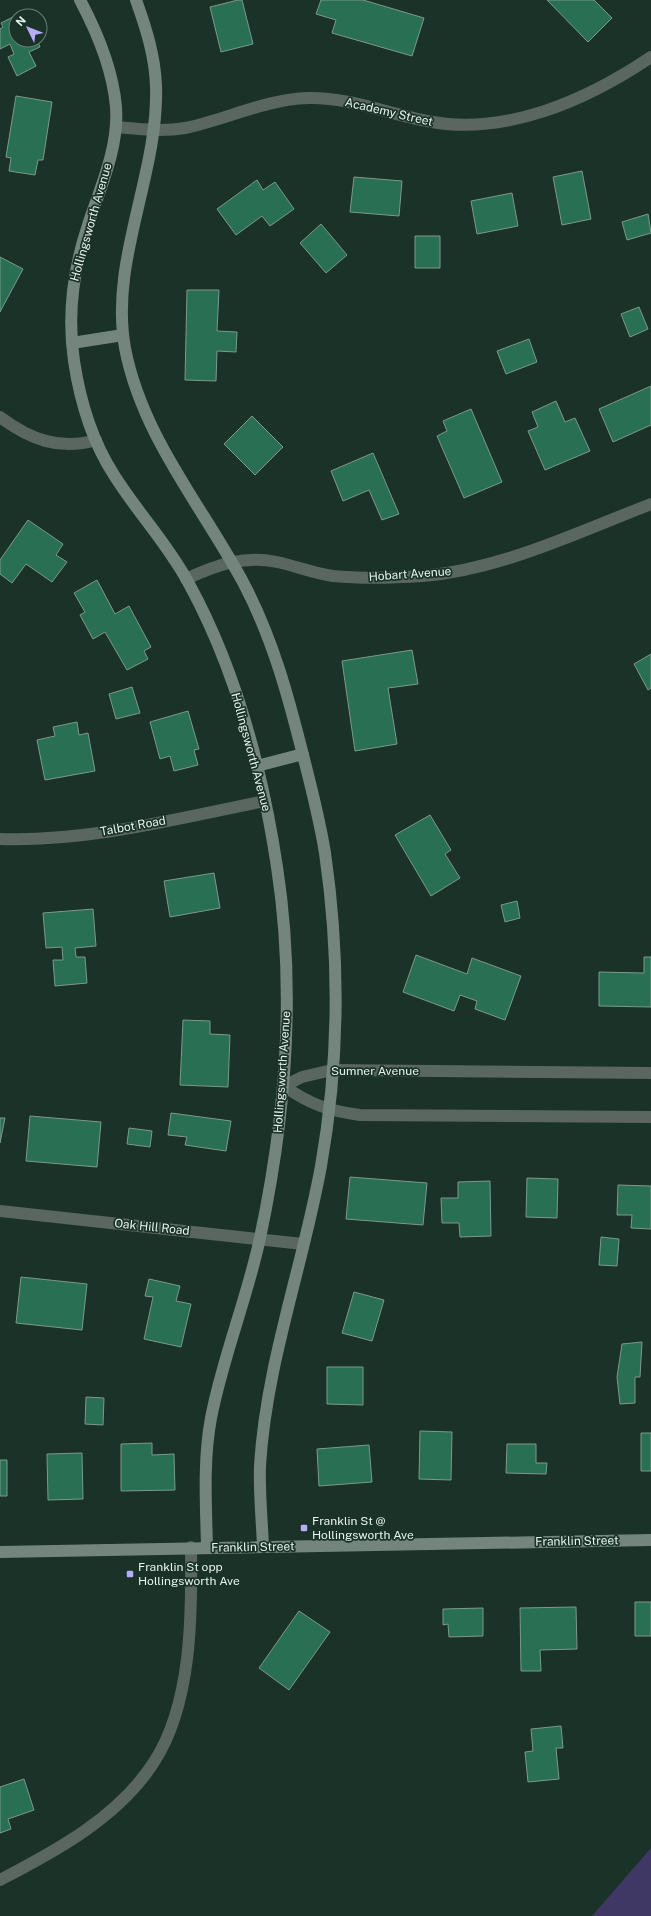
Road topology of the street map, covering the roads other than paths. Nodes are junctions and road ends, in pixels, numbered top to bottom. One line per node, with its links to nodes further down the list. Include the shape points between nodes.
1 (80, 0): 4 (street, Hollingsworth Avenue, via 108,68 116,107)
2 (136, 0): 5 (street, via 150,43 154,65)
3 (651, 57): 5 (street, Academy Street, via 576,98 521,118 496,124 448,125 345,102 308,98 260,106 184,128)
4 (116, 127): 5 (street, Academy Street); 7 (street, Hollingsworth Avenue, via 107,170 76,268 71,303)
5 (154, 131): 6 (street, via 122,298)
6 (123, 335): 7 (street); 11 (street, via 130,370 145,412 166,456)
7 (72, 343): 9 (street, Hollingsworth Avenue, via 80,391)
8 (0, 417): 9 (street, via 20,430 53,444 68,446)
9 (96, 440): 12 (street, Hollingsworth Avenue, via 116,478 160,536)
10 (651, 504): 11 (street, Hobart Avenue, via 525,552 450,572 399,577 352,577 314,573 263,560)
11 (232, 561): 12 (street, Hobart Avenue); 13 (street, via 255,605 272,649)
12 (186, 579): 14 (street, Hollingsworth Avenue, via 211,629 232,680)
13 (303, 754): 14 (street); 17 (street, via 324,851 334,931 335,1010)
14 (257, 766): 15 (street, Hollingsworth Avenue)
15 (265, 801): 16 (street, Talbot Road, via 108,831 59,837); 19 (street, Hollingsworth Avenue, via 284,923 287,983)
16 (0, 839)
17 (332, 1070): 18 (street, Sumner Avenue); 19 (street, Sumner Avenue, via 302,1077); 20 (street)
18 (651, 1073)
19 (284, 1086): 20 (street, via 299,1097); 23 (street, Hollingsworth Avenue, via 279,1135)
20 (329, 1110): 21 (street, via 375,1116); 24 (street, via 320,1170)
21 (651, 1117)
22 (0, 1211): 23 (street, Oak Hill Road)
23 (260, 1239): 24 (street, Oak Hill Road); 27 (street, Hollingsworth Avenue, via 222,1371 211,1421 206,1476)
24 (303, 1244): 26 (street, via 265,1420 260,1468)
25 (651, 1540): 26 (street, Franklin Street)
26 (263, 1546): 27 (street, Franklin Street)
27 (208, 1547): 28 (street, Franklin Street)
28 (191, 1548): 29 (street, Franklin Street); 30 (street, via 190,1623 183,1680 172,1726 164,1745 130,1792 83,1832 49,1854)
29 (0, 1552)
30 (0, 1880)

